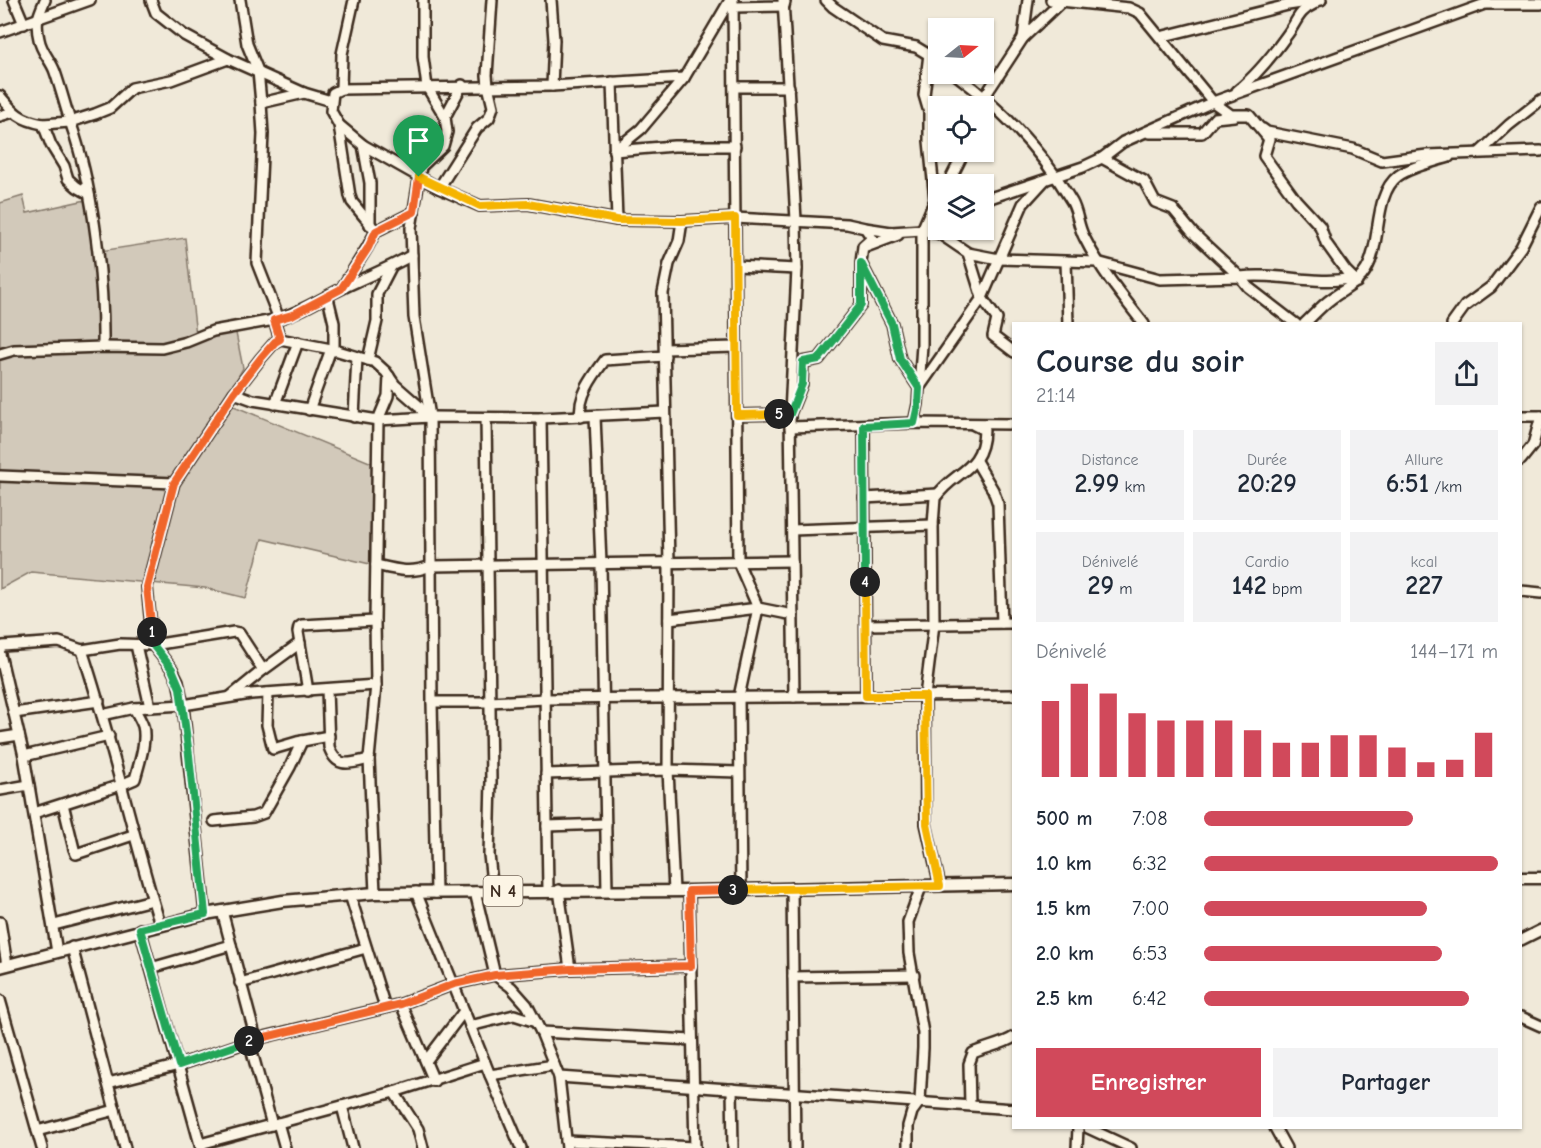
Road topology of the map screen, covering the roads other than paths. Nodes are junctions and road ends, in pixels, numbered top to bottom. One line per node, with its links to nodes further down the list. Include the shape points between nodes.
1 (14, 0): 19 (street)
2 (45, 0): 18 (street)
3 (90, 0): 18 (street)
4 (151, 0): 24 (street, via 156,13 176,30)
5 (240, 0): 26 (street, via 247,44)
6 (354, 0): 37 (street, via 342,54)
7 (423, 0): 34 (street)
8 (492, 0): 27 (street)
9 (551, 0): 33 (street)
10 (826, 0): 23 (street, via 883,41 916,47)
11 (1028, 0): 22 (street)
12 (1051, 0): 13 (street)
13 (1063, 0): 21 (street, via 1129,8 1140,13); 22 (street)
14 (1321, 0): 21 (street); 41 (street, via 1303,9 1260,71)
15 (732, 2): 16 (street); 28 (street); 35 (street)
16 (784, 2): 36 (street)
17 (1541, 4): 41 (street, via 1485,4)
18 (36, 20): 19 (street); 51 (street, via 39,42 55,70)
19 (24, 24): 20 (street)
20 (0, 32)
21 (1160, 37): 44 (street)
22 (1023, 38): 40 (street)
23 (928, 53)
24 (228, 58): 26 (street); 51 (street, via 171,80 132,88 110,108)
25 (928, 62): 62 (street, via 924,95)
26 (258, 71): 38 (street); 45 (street)
27 (487, 75): 31 (street); 32 (street)
28 (684, 78): 29 (street); 57 (street, via 641,129)
29 (612, 82): 33 (street); 57 (street)
30 (969, 84): 40 (street)
31 (465, 86): 32 (street); 34 (street); 50 (street)
32 (488, 86): 33 (street); 66 (street, via 493,107 489,118 477,128)
33 (552, 86)
34 (426, 87): 37 (street); 50 (street)
35 (734, 87): 36 (street); 56 (street)
36 (789, 87): 73 (street)
37 (341, 89): 43 (street, via 333,93)
38 (304, 93): 43 (street); 45 (street)
39 (0, 96): 47 (street)
40 (985, 96)
41 (1230, 96): 44 (street)
42 (1541, 100): 59 (street)
43 (331, 101): 53 (street, via 331,111)
44 (1214, 102): 48 (street, via 1231,115); 54 (street)
45 (261, 103): 95 (street, via 257,263)
46 (994, 105): 63 (street)
47 (13, 112): 49 (street); 52 (street)
48 (1249, 115): 54 (street, via 1215,118 1202,133); 60 (street, via 1267,132 1353,149 1382,161); 91 (street, via 1269,140 1264,156 1320,226 1326,243)
49 (0, 116)
50 (445, 117): 64 (street, via 447,132 443,146 425,161)
51 (70, 122): 52 (street); 67 (street)
52 (42, 124): 67 (street, via 68,179)
53 (339, 124): 55 (street); 76 (street, via 350,196)
54 (1144, 134): 61 (street, via 1123,142)
55 (363, 145): 64 (street); 76 (street)
56 (735, 146): 57 (street); 71 (street)
57 (614, 151): 72 (street)
58 (1541, 151): 59 (street)
59 (1480, 152): 60 (street)
60 (1457, 154): 91 (street, via 1392,181 1383,200 1374,253 1366,270)
61 (1102, 158): 63 (street); 90 (street, via 1144,181 1155,202 1173,209)
62 (935, 174)
63 (1055, 176): 65 (street); 85 (street, via 1074,205 1082,233)
64 (419, 177): 66 (street); 70 (street)
65 (1045, 180): 68 (street); 83 (street, via 1023,204)
66 (439, 188): 72 (street, via 480,206 528,204)
67 (88, 193): 103 (street, via 104,307)
68 (994, 197)
69 (1541, 207): 100 (street, via 1521,247 1491,287 1465,306)
70 (414, 212): 76 (street); 82 (street)
71 (735, 218): 73 (street); 74 (street); 87 (street)
72 (617, 220): 74 (street)
73 (796, 220): 77 (street); 89 (street)
74 (682, 221): 107 (street, via 663,293)
75 (928, 223): 80 (street)
76 (373, 228): 92 (street, via 368,248)
77 (865, 228): 79 (street); 86 (street, via 872,238 863,246)
78 (928, 228): 80 (street)
79 (908, 231): 80 (street); 86 (street, via 865,247)
80 (925, 231): 81 (street, via 940,234); 112 (street)
81 (968, 252): 83 (street); 94 (street)
82 (412, 255): 88 (street); 123 (street, via 414,321)
83 (999, 259): 84 (street); 94 (street)
84 (1066, 261): 85 (street); 96 (street)
85 (1097, 262): 90 (street, via 1160,279); 97 (street)
86 (861, 263): 112 (street, via 892,324 900,359); 117 (street, via 861,305 819,359 803,362 802,384)
87 (736, 266): 89 (street); 104 (street)
88 (391, 267): 92 (street); 110 (street, via 377,294 377,321)
89 (797, 269): 117 (street)
90 (1240, 277): 91 (street, via 1271,274 1303,280); 98 (street)
91 (1355, 280): 99 (street)
92 (341, 289): 93 (street)
93 (328, 298): 95 (street); 105 (street, via 334,323)
94 (982, 298): 106 (street, via 997,319 993,336); 112 (street)
95 (277, 320): 101 (street); 103 (street, via 213,332 162,348)
96 (1068, 322)
97 (1142, 322)
98 (1293, 322)
99 (1306, 322)
100 (1453, 322)
101 (280, 339): 102 (street); 113 (street)
102 (298, 342): 105 (street); 114 (street)
103 (103, 347): 108 (street, via 14,350)
104 (736, 347): 107 (street); 118 (street)
105 (333, 350): 109 (street); 115 (street)
106 (1012, 350)
107 (665, 353): 116 (street); 124 (street, via 604,360 582,398)
108 (0, 354)
109 (357, 357): 110 (street); 122 (street)
110 (368, 360): 111 (street)
111 (389, 376): 123 (street); 127 (street, via 388,396)
112 (919, 388): 128 (street)
113 (234, 393): 114 (street); 136 (street)
114 (275, 404): 115 (street)
115 (309, 410): 122 (street)
116 (665, 412): 119 (street); 144 (street)
117 (790, 414): 118 (street); 132 (street)
118 (737, 415): 143 (street)
119 (595, 416): 124 (street); 145 (street)
120 (1522, 416): 121 (street)
121 (1541, 416): 133 (street, via 1533,445)
122 (354, 417): 127 (street)
123 (428, 417): 125 (street); 127 (street); 149 (street)
124 (581, 417): 126 (street)
125 (486, 418): 126 (street); 147 (street)
126 (541, 418): 148 (street)
127 (378, 420): 146 (street)
128 (914, 423): 130 (street); 131 (street)
129 (1012, 424): 130 (street)
130 (974, 425): 134 (street, via 984,430)
131 (864, 426): 132 (street); 138 (street)
132 (790, 427): 141 (street)
133 (1522, 459)
134 (976, 461): 137 (street); 156 (street, via 998,504)
135 (0, 476): 136 (street)
136 (174, 483): 162 (street, via 147,587)
137 (938, 494): 138 (street); 139 (street)
138 (864, 498): 140 (street)
139 (933, 525): 140 (street); 158 (street)
140 (865, 527): 141 (street); 159 (street)
141 (792, 530): 142 (street)
142 (792, 561): 143 (street); 153 (street)
143 (738, 562): 144 (street); 152 (street)
144 (669, 563): 145 (street); 154 (street)
145 (602, 564): 148 (street); 178 (street)
146 (376, 565): 149 (street, via 399,571); 155 (street)
147 (488, 565): 148 (street); 149 (street); 182 (street)
148 (543, 565): 177 (street)
149 (431, 566): 181 (street)
150 (1522, 591): 151 (street)
151 (1541, 593)
152 (758, 608): 153 (street); 154 (street); 174 (street)
153 (793, 615): 175 (street)
154 (669, 619): 179 (street)
155 (375, 621): 160 (street, via 302,625 298,632); 167 (street)
156 (1002, 623): 157 (street); 158 (street)
157 (1012, 623)
158 (934, 624): 159 (street); 173 (street)
159 (866, 625): 172 (street)
160 (300, 643): 166 (street); 169 (street)
161 (136, 645): 162 (street); 164 (street); 184 (street)
162 (153, 645): 166 (street, via 239,633); 183 (street, via 178,681)
163 (0, 649): 164 (street, via 59,642)
164 (82, 650): 180 (street)
165 (0, 654): 186 (street)
166 (263, 670): 176 (street)
167 (376, 686): 168 (street); 194 (street)
168 (327, 689): 169 (street); 190 (street)
169 (308, 691): 170 (street)
170 (268, 693): 176 (street); 192 (street, via 267,725 273,748)
171 (1012, 695): 173 (street)
172 (866, 696): 173 (street); 175 (street)
173 (925, 696): 211 (street, via 927,824)
174 (739, 697): 175 (street); 179 (street); 197 (street)
175 (794, 697)
176 (229, 698): 183 (street)
177 (545, 699): 178 (street); 182 (street); 198 (street)
178 (604, 699): 179 (street); 196 (street)
179 (669, 699): 195 (street)
180 (99, 701): 186 (street); 187 (street)
181 (432, 702): 182 (street); 223 (street)
182 (490, 702): 221 (street, via 489,855)
183 (183, 705): 184 (street); 227 (street)
184 (150, 707): 185 (street)
185 (134, 708): 187 (street); 200 (street, via 143,728 141,760 135,779)
186 (14, 713): 188 (street)
187 (102, 715): 189 (street)
188 (19, 735): 191 (street); 193 (street)
189 (109, 736): 193 (street); 200 (street)
190 (329, 736): 192 (street); 194 (street, via 329,747 337,761 350,764)
191 (0, 738)
192 (302, 741): 204 (street, via 264,813)
193 (24, 756): 199 (street)
194 (369, 759): 222 (street)
195 (669, 771): 196 (street); 197 (street); 217 (street)
196 (605, 772): 198 (street); 205 (street)
197 (739, 772): 214 (street)
198 (546, 774): 206 (street)
199 (29, 785): 201 (street); 203 (street)
200 (122, 785): 202 (street); 207 (street)
201 (0, 790)
202 (63, 804): 203 (street); 207 (street, via 76,854)
203 (34, 813): 230 (street)
204 (213, 821)
205 (606, 824): 206 (street); 216 (street)
206 (547, 826): 215 (street)
207 (133, 835): 225 (street)
208 (1522, 878): 209 (main road)
209 (1541, 878)
210 (1012, 884): 211 (main road, N 4)
211 (940, 886): 212 (main road, N 4)
212 (921, 887): 213 (main road, N 4); 244 (street, via 908,922)
213 (792, 888): 214 (main road, N 4); 245 (street)
214 (741, 890): 218 (main road, N 4)
215 (554, 891): 216 (main road, N 4); 221 (main road, N 4); 242 (street)
216 (607, 891): 217 (main road, N 4)
217 (674, 891): 218 (main road, N 4)
218 (689, 891): 240 (street)
219 (416, 892): 222 (main road, N 4); 223 (main road, N 4); 247 (street)
220 (475, 892): 221 (main road, N 4); 223 (main road, N 4); 243 (street)
221 (493, 892)
222 (375, 893): 224 (main road, N 4)
223 (436, 893)
224 (350, 895): 226 (main road, N 4); 237 (street)
225 (152, 900): 229 (street); 230 (street)
226 (222, 910): 227 (main road, N 4); 235 (street)
227 (205, 914): 229 (main road, N 4)
228 (0, 922): 233 (street)
229 (160, 924): 231 (main road, N 4)
230 (54, 925): 238 (street)
231 (140, 929): 236 (main road, N 4); 241 (street)
232 (1541, 930): 234 (street)
233 (1, 940): 239 (street)
234 (1522, 940)
235 (231, 945): 241 (street); 246 (street)
236 (72, 947): 238 (main road, N 4); 267 (street)
237 (366, 948): 246 (street); 250 (street)
238 (57, 952): 239 (main road, N 4)
239 (3, 966)
240 (691, 966): 242 (street); 259 (street)
241 (151, 968): 262 (street)
242 (570, 969): 243 (street)
243 (495, 975): 247 (street); 253 (street, via 527,1005)
244 (914, 975): 245 (street); 272 (street, via 923,1033)
245 (793, 977): 271 (street)
246 (240, 983): 258 (street)
247 (454, 984): 249 (street); 251 (street)
248 (0, 1000): 281 (street)
249 (401, 1004): 250 (street); 260 (street)
250 (385, 1007): 258 (street)
251 (464, 1011): 254 (street); 260 (street)
252 (1522, 1017): 255 (street)
253 (536, 1022): 254 (street, via 514,1015); 256 (street)
254 (470, 1026): 261 (street)
255 (1541, 1026)
256 (541, 1032): 259 (street); 263 (street)
257 (1012, 1038): 273 (street, via 973,1053 969,1064)
258 (252, 1040): 262 (street); 277 (street)
259 (692, 1040): 268 (street)
260 (426, 1061): 266 (street)
261 (485, 1063): 264 (street); 266 (street)
262 (179, 1065): 267 (street); 283 (street)
263 (554, 1065): 264 (street); 265 (street)
264 (490, 1075): 289 (street)
265 (559, 1077): 268 (street); 282 (street)
266 (434, 1081): 270 (street)
267 (108, 1083): 276 (street)
268 (693, 1086): 269 (street); 290 (street)
269 (732, 1089): 271 (street); 291 (street)
270 (394, 1092): 274 (street); 288 (street, via 418,1129)
271 (794, 1093): 272 (street); 292 (street)
272 (920, 1101): 273 (street); 293 (street, via 908,1126)
273 (970, 1105): 275 (street)
274 (342, 1106): 277 (street); 287 (street)
275 (1012, 1109)
276 (115, 1110): 281 (street); 285 (street)
277 (275, 1124): 283 (street); 286 (street)
278 (1078, 1129): 294 (street)
279 (1090, 1129): 295 (street)
280 (1276, 1129): 296 (street)
281 (37, 1131): 284 (street)
282 (566, 1145): 290 (street)
283 (200, 1146)
284 (42, 1148)
285 (125, 1148)
286 (285, 1148)
287 (353, 1148)
288 (423, 1148)
289 (522, 1148)
290 (694, 1148)
291 (733, 1148)
292 (795, 1148)
293 (908, 1148)
294 (1077, 1148)
295 (1131, 1148)
296 (1286, 1148)

